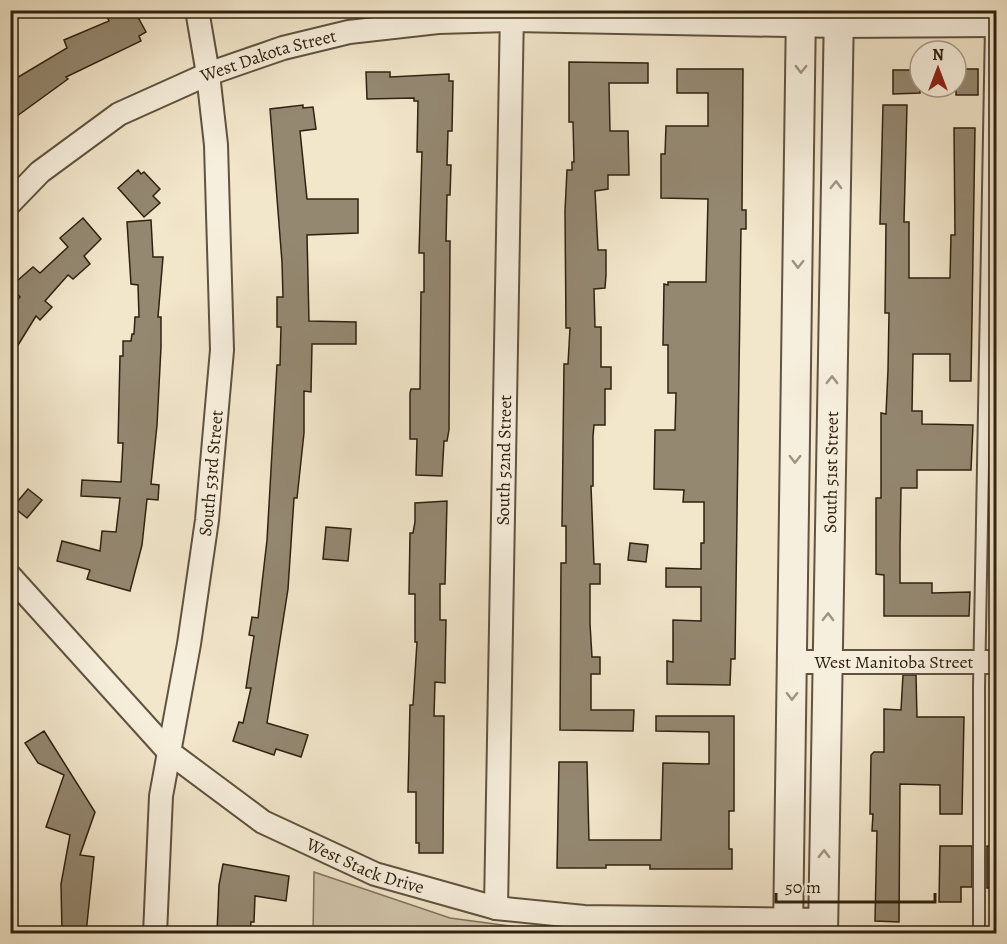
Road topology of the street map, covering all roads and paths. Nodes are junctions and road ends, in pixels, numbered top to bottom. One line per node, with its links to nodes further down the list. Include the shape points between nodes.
1 (197, 10): 6 (street, South 53rd Street)
2 (512, 15): 3 (street, West Dakota Street); 6 (street, West Dakota Street, via 349,32 283,48); 13 (street, South 52nd Street)
3 (801, 18): 4 (street, West Dakota Street); 9 (street, South 51st Street, one-way to 9)
4 (839, 18): 5 (street, West Dakota Street); 10 (street, South 51st Street, one-way to 4)
5 (994, 25): 11 (lane)
6 (208, 74): 7 (street, West Dakota Street, via 119,114 40,172); 12 (street, South 53rd Street, via 217,157 222,350 218,422 207,520)
7 (10, 203)
8 (10, 576): 12 (street, West Stack Drive)
9 (792, 662): 10 (street, West Manitoba Street); 15 (street, South 51st Street, one-way to 15)
10 (827, 663): 11 (street, West Manitoba Street); 16 (street, South 51st Street, one-way to 10)
11 (988, 663): 19 (lane)
12 (170, 752): 13 (street, West Stack Drive, via 263,822 375,874); 17 (street, South 53rd Street, via 161,796)
13 (496, 908): 15 (street, West Stack Drive, via 584,917)
14 (473, 927): 18 (path)
15 (788, 927): 16 (street, West Stack Drive)
16 (823, 927)
17 (155, 933)
18 (473, 933)
19 (979, 933)

